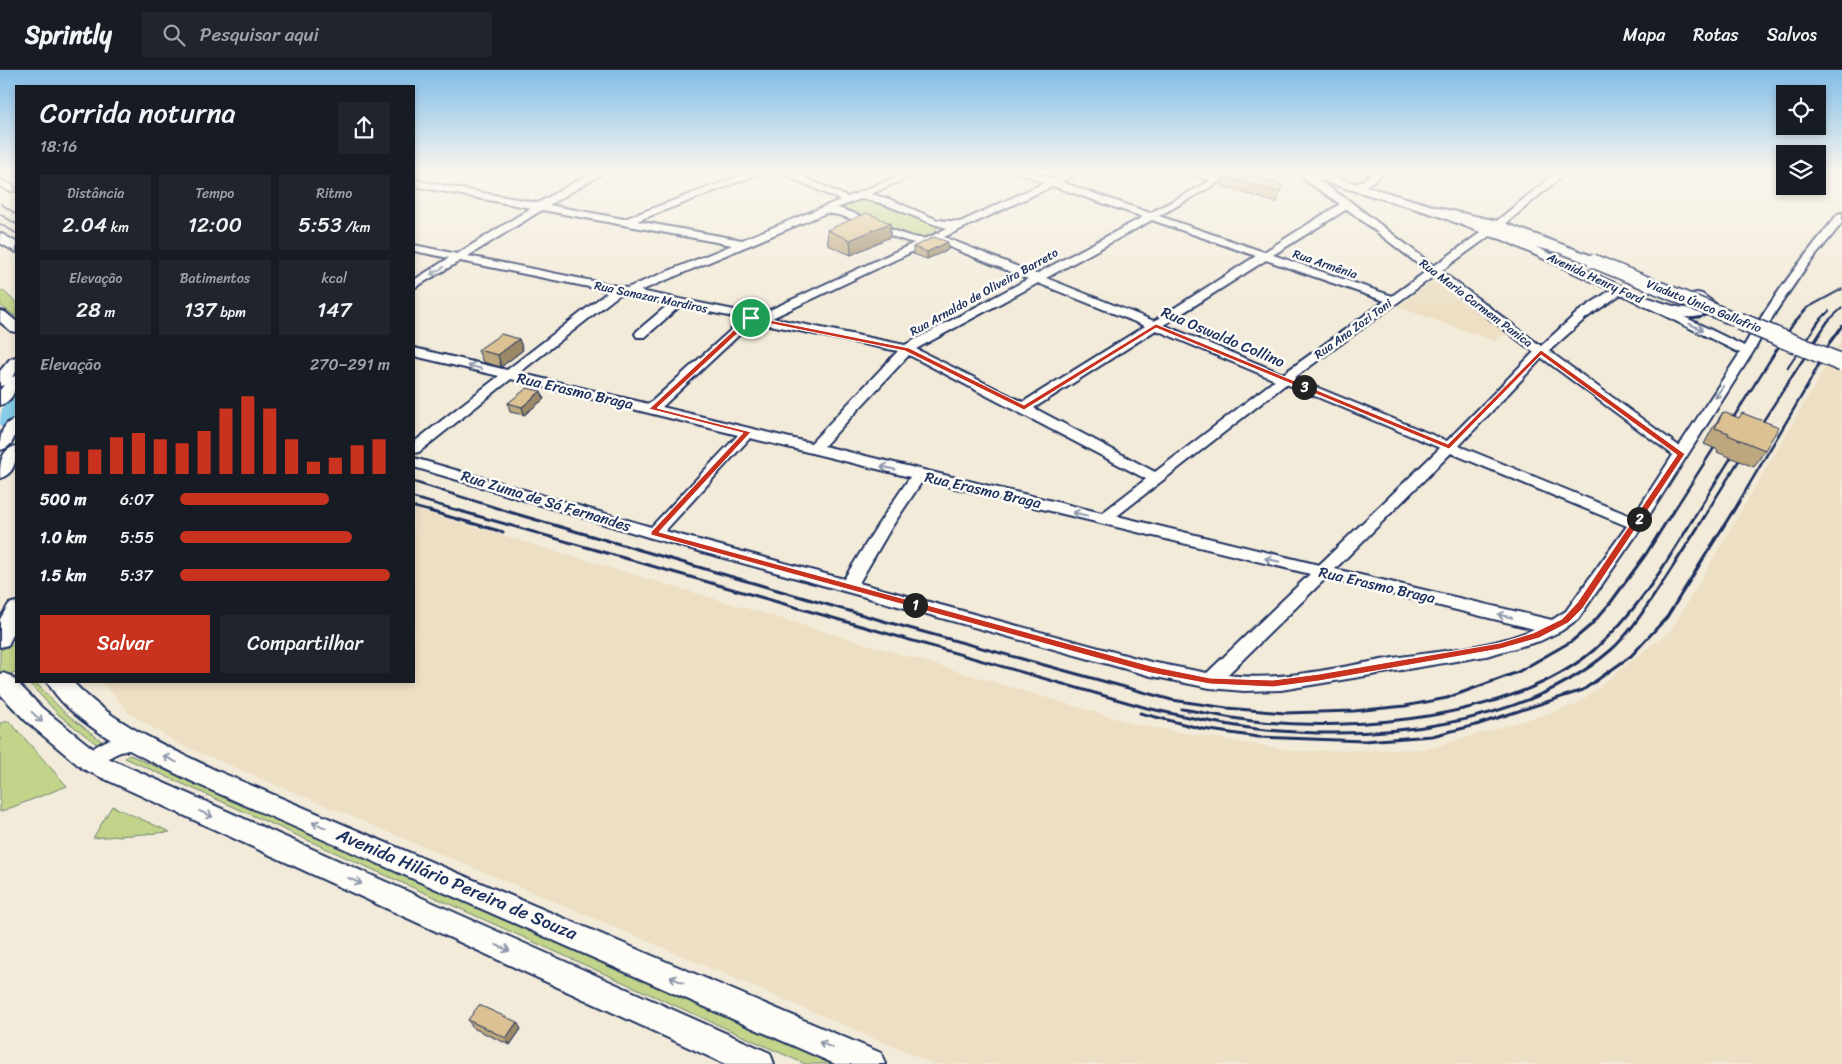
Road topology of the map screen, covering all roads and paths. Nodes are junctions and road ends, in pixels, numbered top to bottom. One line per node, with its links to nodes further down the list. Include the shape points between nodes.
1 (521, 218): 28 (street)
2 (607, 218): 15 (street)
3 (635, 218): 15 (street)
4 (805, 218): 23 (street)
5 (870, 218): 24 (street)
6 (930, 218): 16 (street)
7 (978, 218): 17 (street)
8 (1148, 218): 30 (street, Rua Arnaldo de Oliveira Barreto)
9 (1155, 218): 27 (street, Rua Armênia)
10 (1324, 218): 27 (street)
11 (1365, 218): 29 (street, Rua Maria Carmem Panica)
12 (1459, 218): 18 (main road, Avenida Henry Ford)
13 (1515, 218): 18 (street, Rua Ana Zozi Toni)
14 (1840, 218): 19 (street, Rua Zuma de Sá Fernandes)
15 (625, 222): 23 (street)
16 (940, 223): 17 (street); 22 (street)
17 (964, 225): 22 (street)
18 (1501, 232): 29 (street, Rua Ana Zozi Toni); 32 (street, Avenida Henry Ford); 35 (main road, via 1546,240 1590,254 1699,297 1710,305 1693,314 1676,312); 47 (main road, Viaduto Único Gallafrio, bridge, via 1594,261)
19 (1829, 233): 20 (street); 45 (street, Rua Zuma de Sá Fernandes, via 1781,295)
20 (1842, 236)
21 (0, 237): 25 (main road)
22 (937, 238): 24 (street); 30 (street, Rua Oswaldo Collino)
23 (745, 244): 33 (street)
24 (909, 244): 38 (street)
25 (15, 247)
26 (415, 248): 28 (street, Rua Sanazar Mardiros)
27 (1263, 256): 34 (street, Rua Armênia); 39 (street)
28 (459, 257): 31 (street, one-way to 31); 33 (street, Rua Sanazar Mardiros)
29 (1433, 271): 34 (street, Rua Ana Zozi Toni); 44 (street, Rua Maria Carmem Panica)
30 (1038, 278): 39 (street, Rua Oswaldo Collino); 42 (street, Rua Arnaldo de Oliveira Barreto)
31 (415, 284)
32 (1621, 290): 35 (street, Avenida Henry Ford); 44 (street, via 1582,315)
33 (622, 291): 36 (street, Rua Sanazar Mardiros); 48 (street)
34 (1393, 300): 49 (street, Rua Ana Zozi Toni)
35 (1642, 300): 45 (street, Avenida Henry Ford, one-way to 45)
36 (677, 303): 38 (street, Rua Sanazar Mardiros); 41 (street)
37 (0, 315): 40 (main road)
38 (755, 319): 42 (street, Rua Sanazar Mardiros); 54 (street)
39 (1156, 326): 49 (street, Rua Oswaldo Collino); 53 (street)
40 (15, 327)
41 (641, 334)
42 (907, 350): 53 (street, Rua Sanazar Mardiros); 60 (street)
43 (415, 352): 48 (street, Rua Erasmo Braga, one-way to 43)
44 (1541, 352): 58 (street); 62 (street, Rua Maria Carmem Panica)
45 (1746, 352): 62 (street, Rua Zuma de Sá Fernandes, one-way to 62)
46 (15, 363): 50 (main road)
47 (1842, 363)
48 (507, 375): 54 (street, Rua Erasmo Braga); 59 (street)
49 (1284, 379): 58 (street, Rua Oswaldo Collino); 66 (street, Rua Ana Zozi Toni)
50 (0, 381)
51 (15, 382): 52 (main road)
52 (0, 400)
53 (1024, 408): 66 (street, Rua Sanazar Mardiros)
54 (652, 409): 56 (street, Rua Erasmo Braga)
55 (15, 425): 57 (main road)
56 (748, 432): 60 (street, Rua Erasmo Braga); 69 (street)
57 (0, 445)
58 (1449, 447): 68 (street, Rua Oswaldo Collino); 70 (street)
59 (415, 448)
60 (814, 449): 65 (street, Rua Erasmo Braga, one-way to 60)
61 (15, 452): 64 (main road)
62 (1681, 454): 68 (street, Rua Zuma de Sá Fernandes)
63 (415, 462): 69 (street, Rua Zuma de Sá Fernandes)
64 (0, 472)
65 (919, 475): 67 (street, Rua Erasmo Braga, one-way to 65); 71 (street)
66 (1156, 478): 67 (street, Rua Ana Zozi Toni)
67 (1104, 519): 70 (street, Rua Erasmo Braga, one-way to 67)
68 (1636, 524): 73 (street, Rua Zuma de Sá Fernandes, via 1580,606 1565,621)
69 (654, 534): 71 (street, Rua Zuma de Sá Fernandes)
70 (1320, 572): 73 (street, Rua Erasmo Braga, one-way to 70); 78 (street)
71 (848, 587): 78 (street, Rua Zuma de Sá Fernandes, via 1151,669)
72 (15, 611): 74 (main road)
73 (1553, 627): 78 (street, Rua Zuma de Sá Fernandes, via 1536,636 1500,646 1319,678 1273,683)
74 (0, 639)
75 (15, 640): 76 (main road)
76 (0, 645)
77 (6, 680): 81 (main road, one-way to 81, via 13,694 46,726)
78 (1210, 681)
79 (60, 683): 80 (main road, Avenida Hilário Pereira de Souza, via 79,704)
80 (133, 742): 81 (street, via 114,744 100,752); 83 (main road, Avenida Hilário Pereira de Souza, one-way to 80)
81 (92, 762): 82 (main road, one-way to 82)
82 (759, 1064)
83 (870, 1064)

